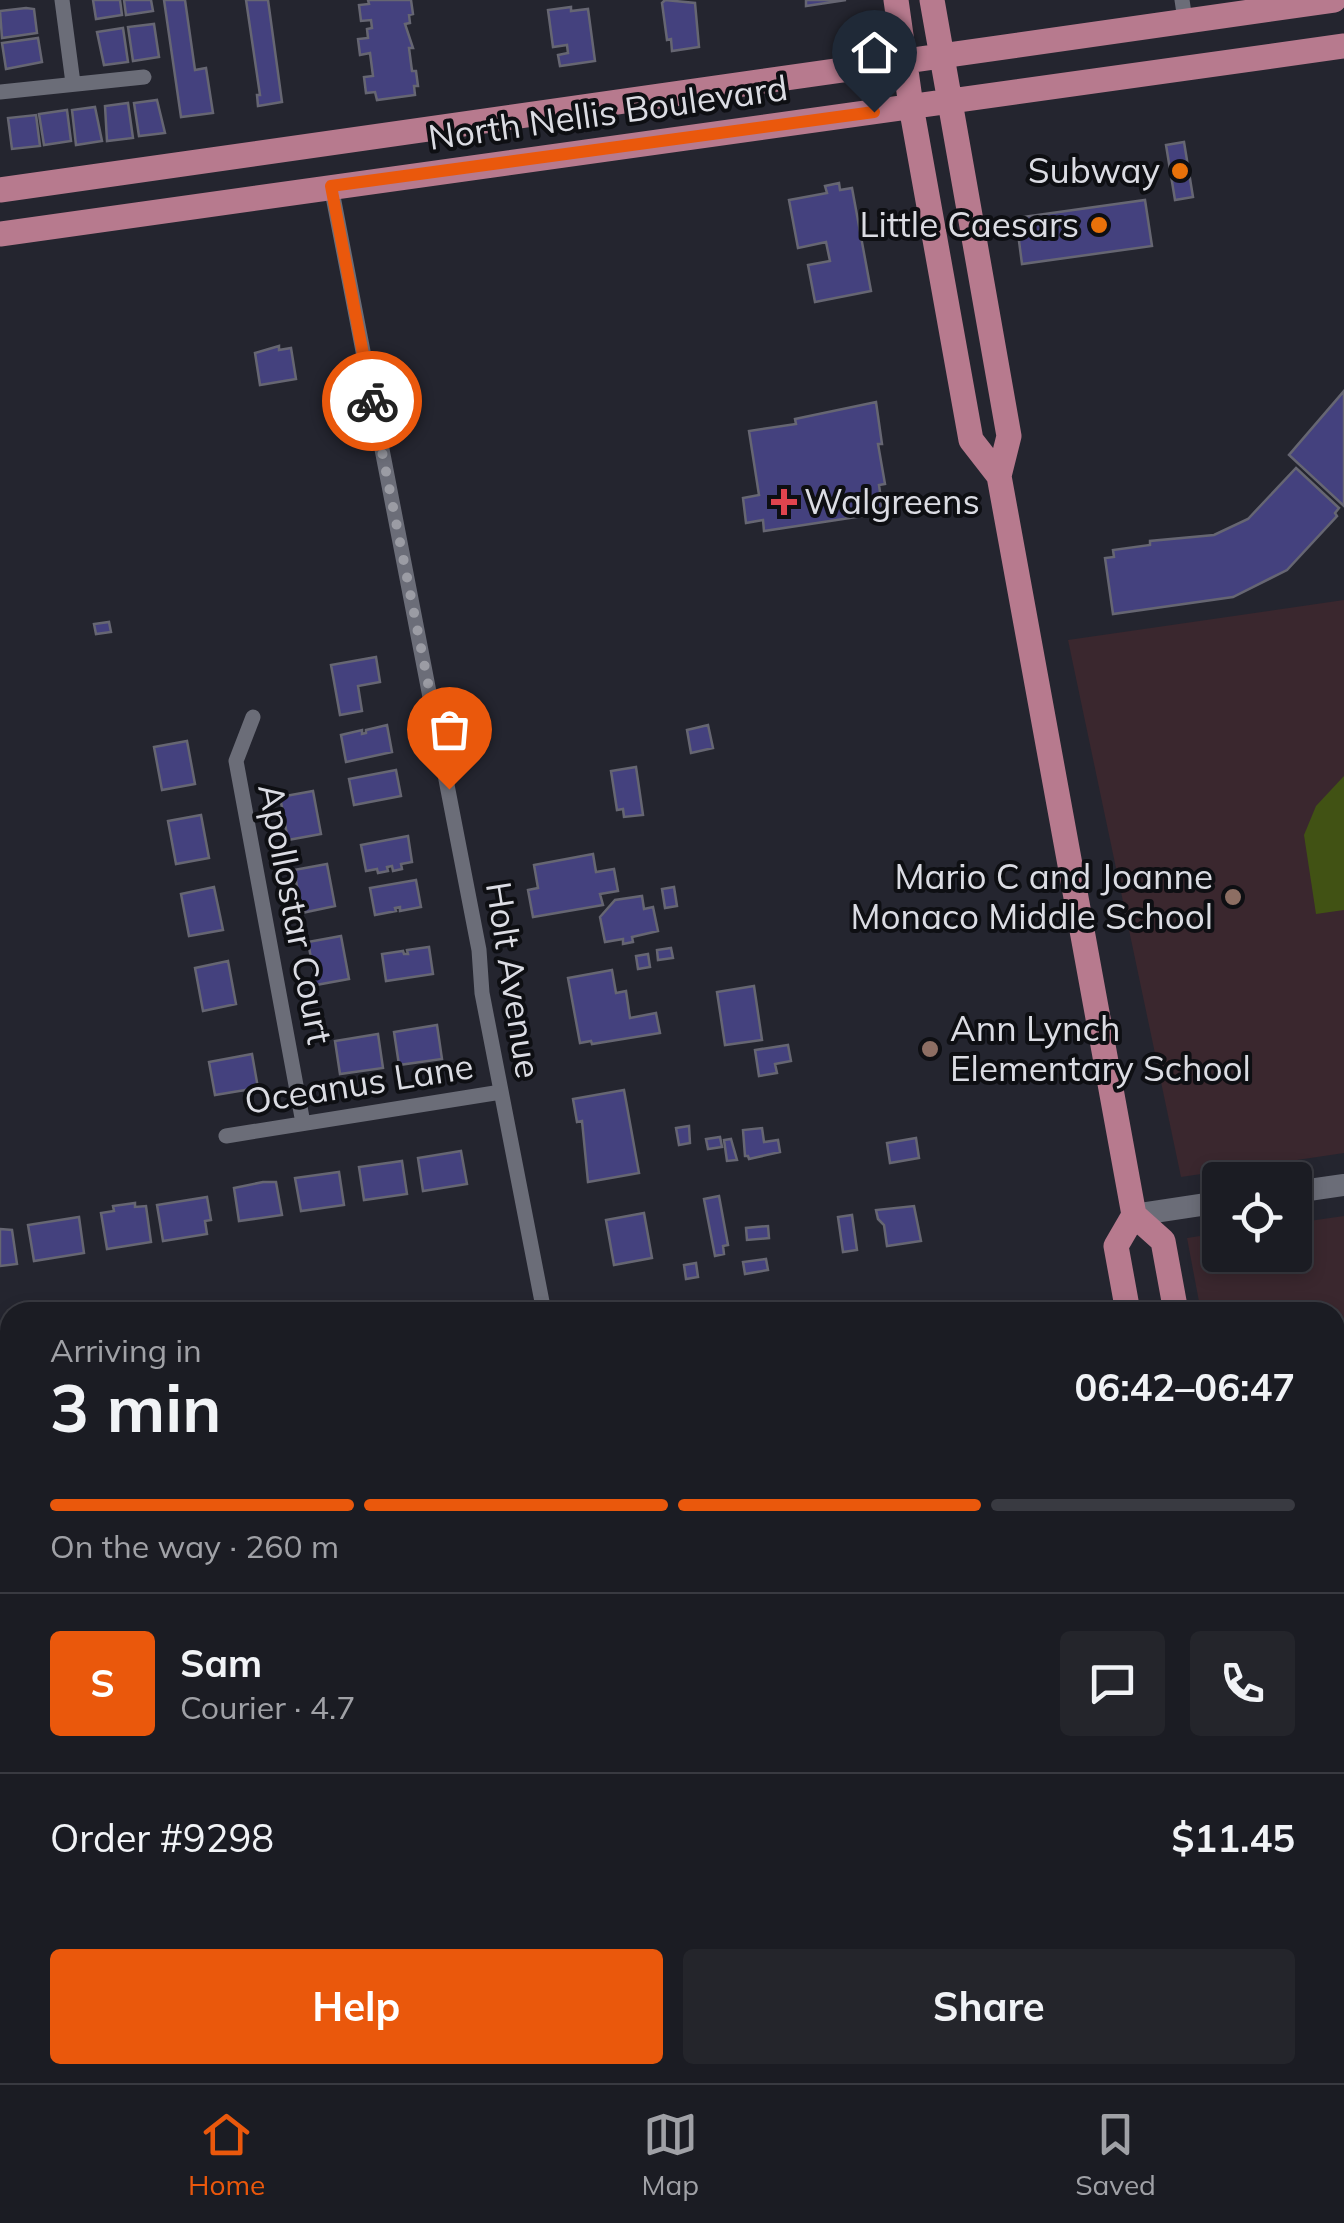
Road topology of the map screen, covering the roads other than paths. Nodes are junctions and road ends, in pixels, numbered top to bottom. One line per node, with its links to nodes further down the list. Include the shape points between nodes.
1 (62, 0): 10 (street)
2 (896, 0): 8 (main road)
3 (932, 0): 7 (main road)
4 (1334, 0): 5 (main road, North Nellis Boulevard)
5 (1184, 10): 7 (main road, North Nellis Boulevard)
6 (1344, 46): 12 (main road, North Nellis Boulevard)
7 (940, 54): 8 (main road, North Nellis Boulevard); 12 (main road)
8 (904, 59): 13 (main road); 15 (main road, North Nellis Boulevard)
9 (144, 77): 10 (street)
10 (73, 83): 11 (street)
11 (0, 92)
12 (948, 100): 13 (main road, North Nellis Boulevard); 17 (main road, via 1010,436)
13 (911, 106): 14 (main road, North Nellis Boulevard); 17 (main road, via 971,440)
14 (331, 186): 16 (main road, North Nellis Boulevard); 19 (street, Holt Avenue)
15 (0, 190)
16 (0, 234)
17 (1000, 476): 25 (main road)
18 (252, 717): 20 (street, Apollostar Court, via 236,762)
19 (501, 1092): 20 (street, Oceanus Lane); 26 (street, Holt Avenue)
20 (304, 1124): 21 (street, Oceanus Lane)
21 (226, 1136)
22 (1344, 1185): 23 (street)
23 (1312, 1190)
24 (1202, 1205): 25 (street)
25 (1134, 1215): 27 (main road, via 1116,1246); 28 (main road, via 1162,1241)
26 (542, 1302)
27 (1126, 1302)
28 (1174, 1302)

